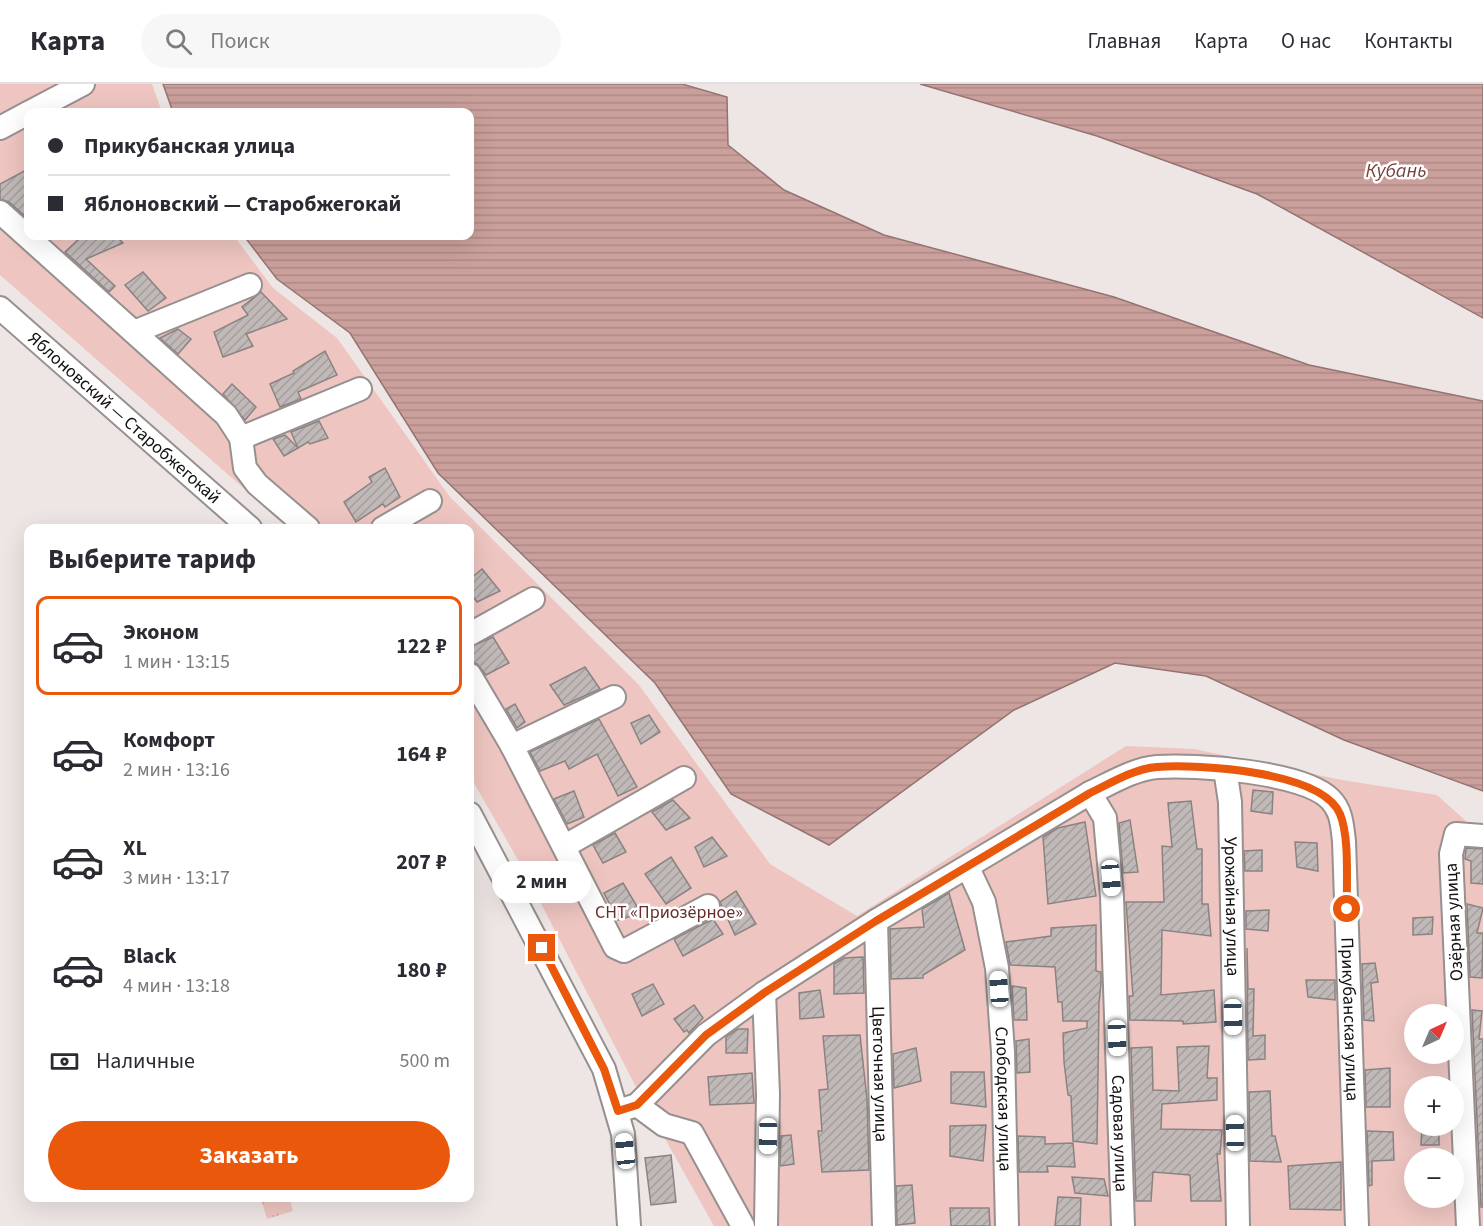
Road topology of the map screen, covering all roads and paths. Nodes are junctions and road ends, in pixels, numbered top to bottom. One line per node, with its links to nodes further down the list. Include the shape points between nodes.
1 (83, 84): 2 (street)
2 (38, 108)
3 (24, 116): 4 (street)
4 (0, 128)
5 (0, 212): 6 (street)
6 (24, 229)
7 (40, 240): 10 (street)
8 (250, 285): 10 (street)
9 (0, 308): 14 (street, Яблоновский — Старобжегокай)
10 (134, 332): 12 (street, via 226,415)
11 (360, 389): 12 (street)
12 (241, 438): 15 (street, via 245,468)
13 (430, 501): 16 (street)
14 (245, 524)
15 (303, 524)
16 (390, 524)
17 (533, 599): 18 (street)
18 (474, 632)
19 (474, 682): 21 (street)
20 (614, 697): 21 (street)
21 (512, 746): 27 (street)
22 (1225, 769): 24 (street, via 1156,767); 39 (street, Урожайная улица, via 1230,802); 40 (street, Прикубанская улица, via 1289,779 1329,798 1340,814)
23 (684, 778): 27 (street)
24 (1090, 793): 28 (street); 38 (street, Садовая улица, via 1105,818 1113,897)
25 (474, 822): 32 (street)
26 (1483, 836): 41 (street, Озёрная улица, via 1456,834 1451,854)
27 (565, 846): 29 (street, via 615,946 624,951)
28 (968, 868): 30 (street); 37 (street, Слободская улица, via 984,902 997,968)
29 (708, 906)
30 (876, 921): 31 (street); 36 (street, Цветочная улица)
31 (764, 993): 32 (street, via 706,1035); 35 (street, via 768,1094)
32 (627, 1108): 33 (street); 34 (street, via 664,1125 692,1132)
33 (629, 1226)
34 (743, 1226)
35 (766, 1226)
36 (884, 1226)
37 (1007, 1226)
38 (1123, 1226)
39 (1238, 1226)
40 (1357, 1226)
41 (1468, 1226)

